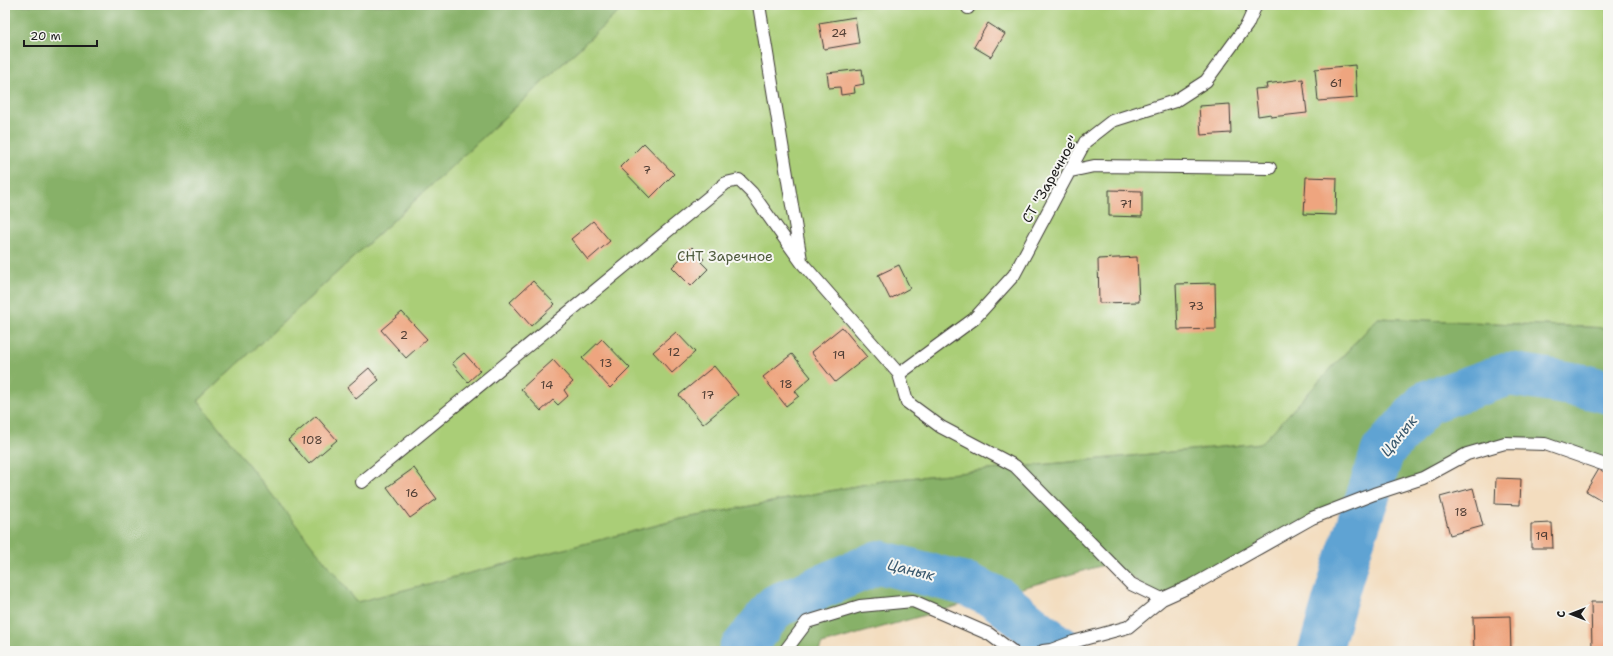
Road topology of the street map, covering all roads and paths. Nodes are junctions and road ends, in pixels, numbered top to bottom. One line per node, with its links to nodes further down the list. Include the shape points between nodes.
1 (758, 5): 5 (lane)
2 (1256, 5): 4 (lane, СТ "Заречное", via 1247,25 1206,81 1175,100 1112,121 1085,142)
3 (1270, 168): 4 (lane, via 1094,166)
4 (1071, 171): 6 (lane, СТ "Заречное", via 1014,274 974,319)
5 (802, 263): 6 (lane); 8 (lane, via 752,193 739,180 726,183)
6 (899, 374): 9 (lane, via 907,402 941,427 1015,466 1131,584)
7 (1608, 466): 9 (lane, via 1545,444 1505,443 1467,454 1423,478 1312,518 1193,585)
8 (362, 482)
9 (1162, 599): 12 (lane, via 1128,627)
10 (785, 651): 11 (lane, via 807,622 860,606 913,601 989,634)
11 (1012, 651)
12 (1047, 651)

